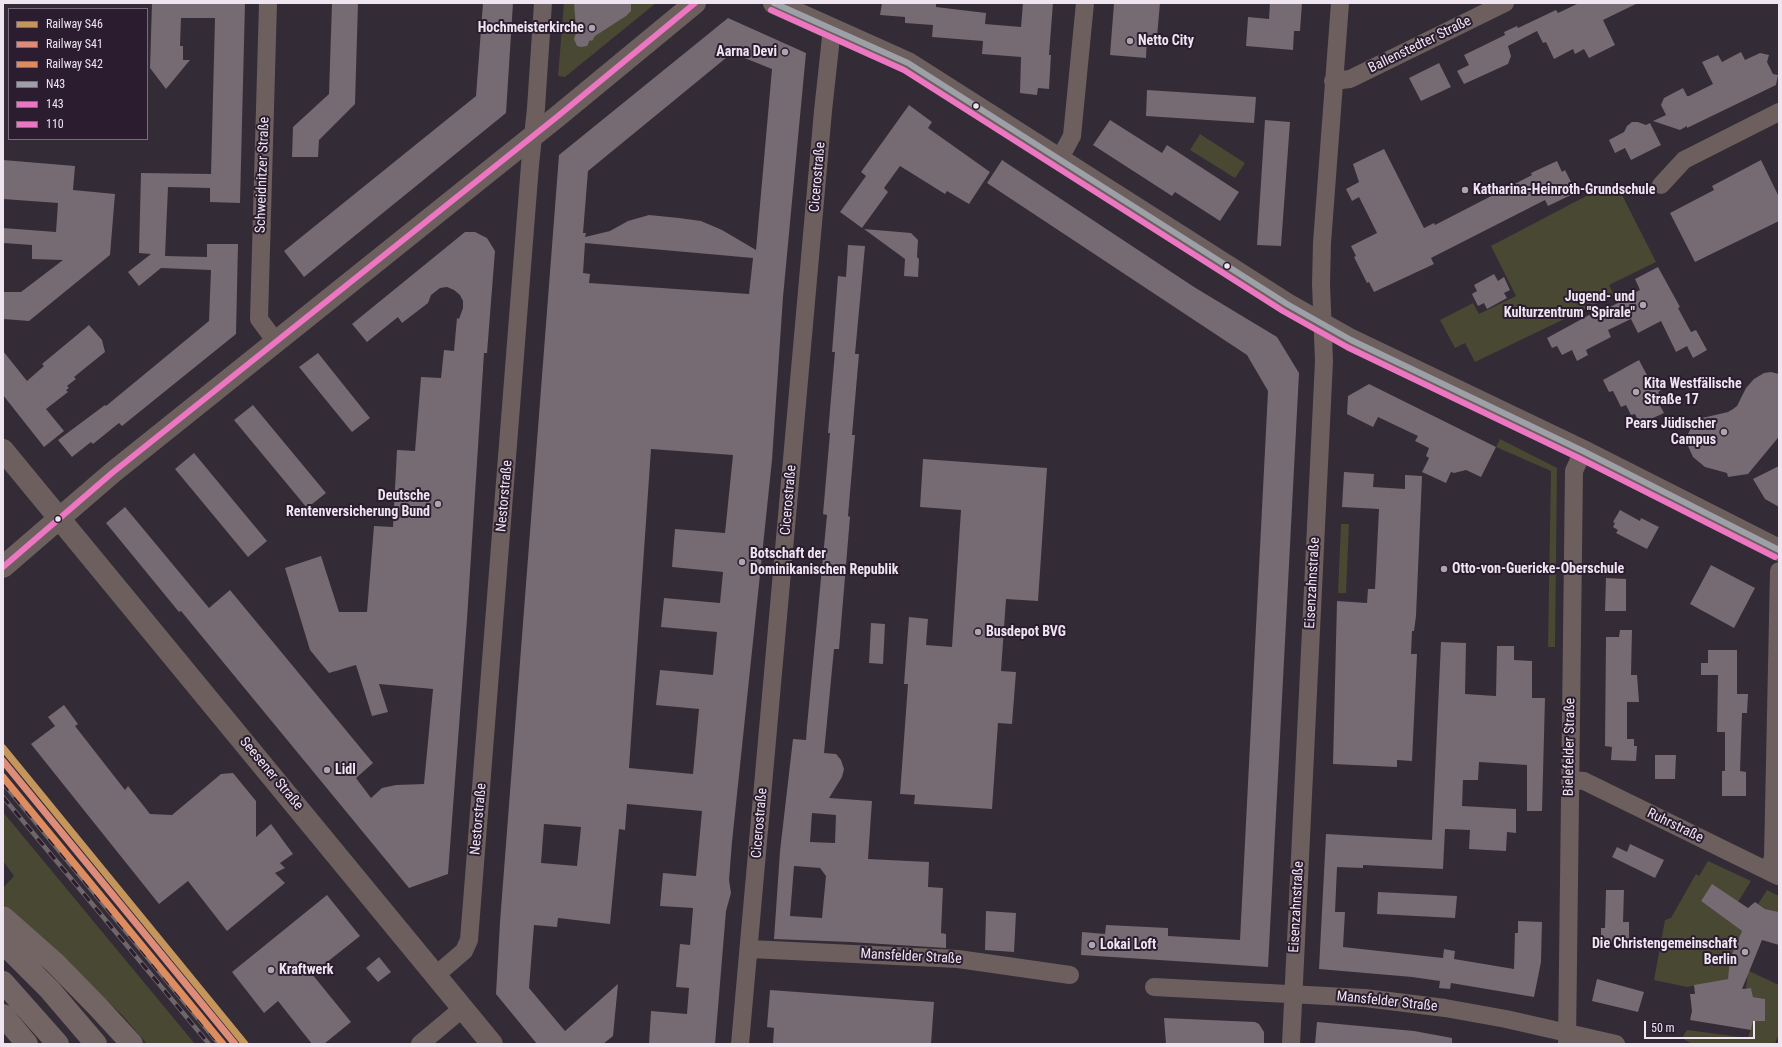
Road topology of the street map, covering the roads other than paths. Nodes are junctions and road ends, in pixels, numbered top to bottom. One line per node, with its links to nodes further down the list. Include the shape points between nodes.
1 (268, 3): 15 (street, Schweidnitzer Straße, via 259,319)
2 (543, 3): 11 (street, Nestorstraße)
3 (695, 3): 11 (street)
4 (774, 3): 8 (street)
5 (1085, 3): 12 (street, via 1072,136)
6 (1340, 3): 9 (street, Eisenzahnstraße)
7 (1505, 3): 9 (street, Ballenstedter Straße, via 1350,79)
8 (832, 28): 12 (street, via 908,63); 26 (street, Cicerostraße, via 758,830)
9 (1334, 81): 14 (street, Eisenzahnstraße, via 1322,242)
10 (1779, 112): 13 (street, via 1684,160)
11 (534, 135): 15 (street); 27 (street, Nestorstraße, via 469,940 464,951)
12 (1060, 158): 14 (street, via 1287,304)
13 (1661, 185)
14 (1323, 324): 17 (street, via 1404,366); 31 (street, Eisenzahnstraße, via 1324,368)
15 (276, 342): 18 (street, via 106,478)
16 (3, 450): 18 (street, Seesener Straße)
17 (1583, 451): 19 (street); 22 (street, Bielefelder Straße, via 1574,471)
18 (59, 519): 20 (street); 27 (street, Seesener Straße)
19 (1779, 550)
20 (3, 567)
21 (1779, 571): 23 (street)
22 (1570, 780): 23 (street, Ruhrstraße, via 1584,781); 34 (street, Bielefelder Straße)
23 (1774, 873)
24 (3, 918): 38 (highway, via 55,963)
25 (3, 942): 37 (highway, via 50,990)
26 (750, 949): 28 (street, Mansfelder Straße, via 960,959); 41 (street, Cicerostraße)
27 (436, 974): 32 (street, Seesener Straße)
28 (1070, 974)
29 (3, 982): 36 (highway)
30 (1154, 987): 31 (street, Mansfelder Straße)
31 (1293, 994): 34 (street, Mansfelder Straße, via 1365,998 1445,1008); 42 (street, Eisenzahnstraße)
32 (462, 1008): 39 (street); 40 (street, Seesener Straße)
33 (3, 1015): 35 (highway)
34 (1567, 1038): 43 (street, Mansfelder Straße)
35 (27, 1044)
36 (58, 1044)
37 (96, 1044)
38 (132, 1044)
39 (420, 1044)
40 (492, 1044)
41 (740, 1044)
42 (1291, 1044)
43 (1616, 1044)

